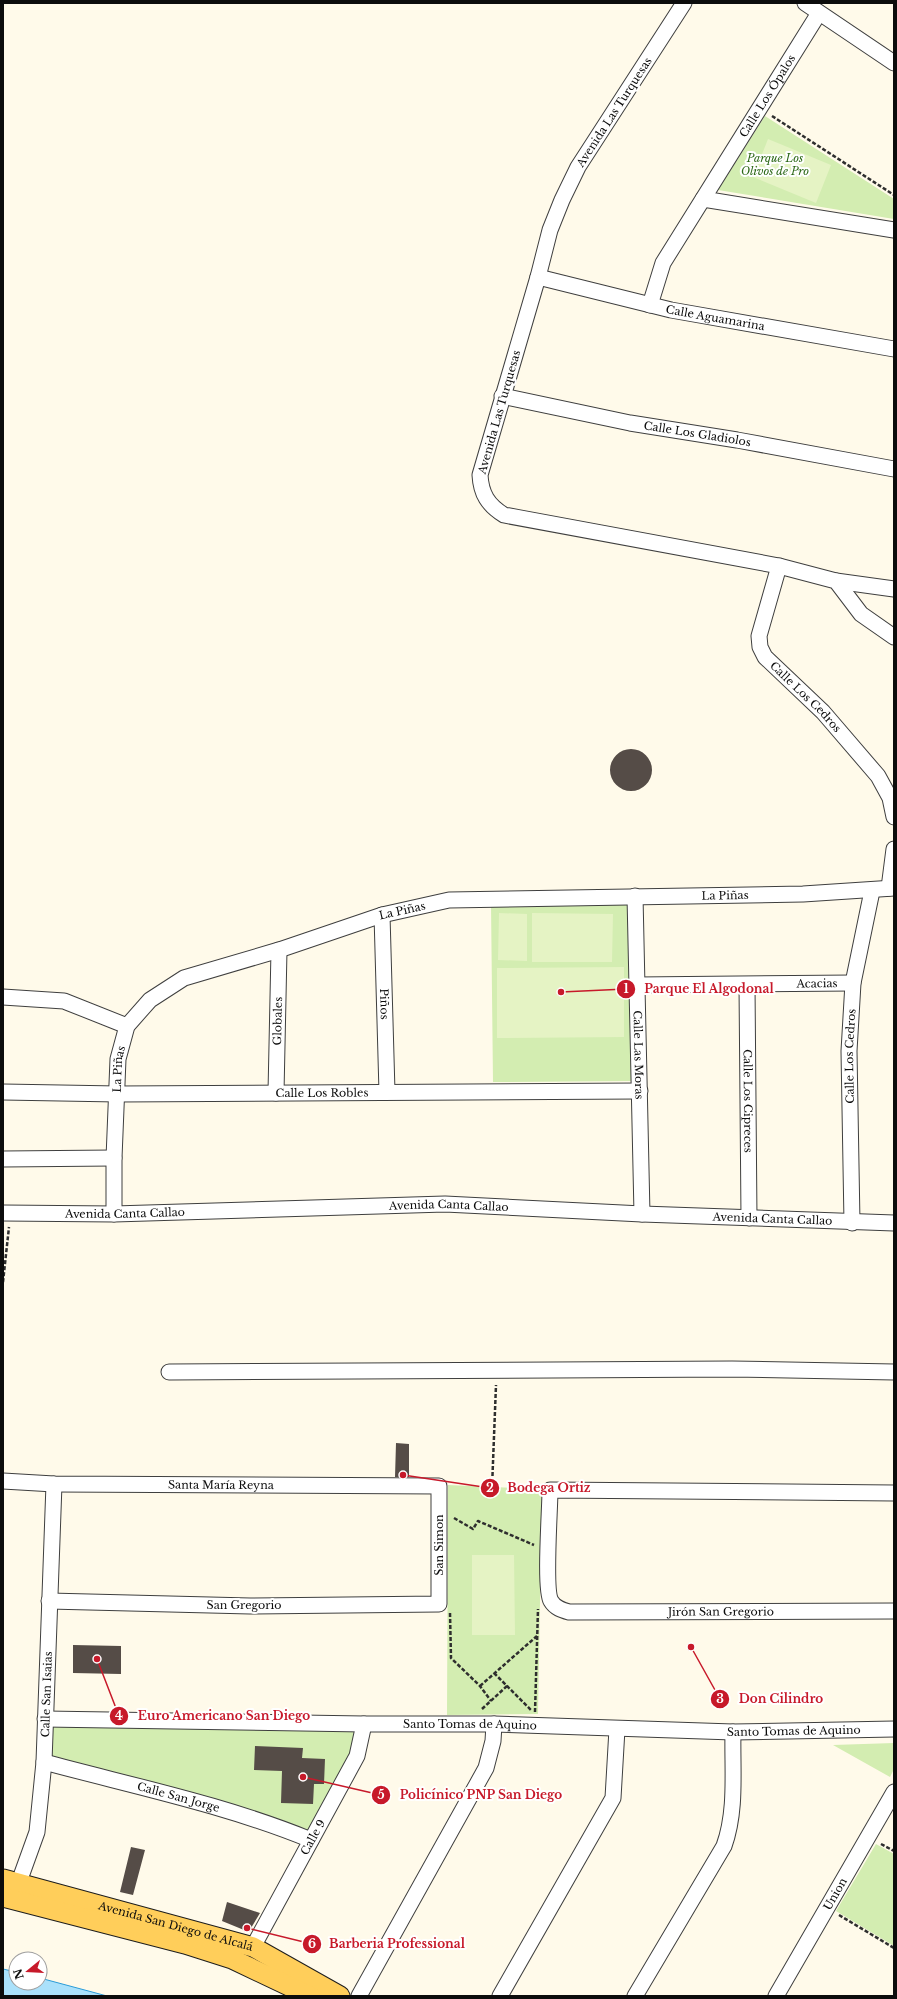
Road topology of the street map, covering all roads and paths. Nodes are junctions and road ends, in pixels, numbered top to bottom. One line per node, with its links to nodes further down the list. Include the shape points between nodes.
1 (684, 3): 9 (street, Avenida Las Turquesas, via 578,167 550,230)
2 (805, 3): 3 (street)
3 (820, 13): 4 (street); 5 (street, Calle Los Ópalos)
4 (894, 63)
5 (760, 108): 6 (path); 7 (street, Calle Los Ópalos)
6 (894, 195)
7 (703, 199): 8 (street); 10 (street, Calle Los Ópalos, via 663,263)
8 (894, 230)
9 (538, 277): 10 (street, Calle Aguamarina); 12 (street, Avenida Las Turquesas)
10 (650, 305): 11 (street, Calle Aguamarina)
11 (894, 349)
12 (502, 396): 13 (street, Calle Los Gladiolos, via 630,423); 14 (street, Avenida Las Turquesas, via 480,475 480,487 493,508 515,518)
13 (894, 469)
14 (779, 566): 15 (street, Avenida Las Turquesas); 18 (street, Calle Los Cedros, via 759,636 760,647 765,657 823,712 878,776 890,798)
15 (836, 581): 16 (street, Avenida Las Turquesas); 17 (street, via 862,614)
16 (894, 589)
17 (894, 637)
18 (894, 817)
19 (894, 849): 20 (street)
20 (892, 888): 21 (street, La Piñas)
21 (872, 891): 22 (street, La Piñas); 25 (street, Calle Los Cedros)
22 (635, 896): 23 (street, La Piñas, via 449,900); 27 (street, Calle Las Moras)
23 (382, 915): 24 (street, La Piñas); 32 (street, Piños)
24 (279, 950): 29 (street, La Piñas, via 184,978 150,1000); 33 (street, Globales)
25 (853, 983): 26 (street, Acacias); 41 (street, Calle Los Cedros, via 849,1051)
26 (748, 985): 27 (street, Acacias); 40 (street, Calle Los Cipreces)
27 (637, 986): 30 (street, Calle Las Moras)
28 (3, 997): 29 (street, via 64,1001)
29 (127, 1026): 34 (street, La Piñas, via 118,1059)
30 (640, 1091): 32 (street, Calle Los Robles); 39 (street, Calle Las Moras)
31 (3, 1092): 34 (street, Calle Los Robles)
32 (387, 1092): 33 (street, Calle Los Robles)
33 (276, 1093): 34 (street, Calle Los Robles)
34 (118, 1094): 35 (street, La Piñas)
35 (114, 1158): 36 (street); 38 (street, La Piñas)
36 (3, 1159)
37 (7, 1213): 38 (street, Avenida Canta Callao); 43 (path)
38 (114, 1214): 39 (street, Avenida Canta Callao, via 444,1204)
39 (642, 1214): 40 (street, Avenida Canta Callao)
40 (749, 1218): 41 (street, Avenida Canta Callao)
41 (852, 1223): 42 (street, Avenida Canta Callao)
42 (894, 1223)
43 (3, 1282)
44 (497, 1369): 45 (street, via 287,1373); 46 (street); 50 (path)
45 (169, 1372)
46 (894, 1372)
47 (3, 1481): 48 (street, Santa María Reyna)
48 (54, 1484): 49 (street, Santa María Reyna); 54 (street, Calle San Isaias)
49 (439, 1486): 52 (street, San Simon)
50 (492, 1488)
51 (894, 1493): 56 (street, Jirón San Gregorio, via 550,1490 548,1591 552,1602 569,1612)
52 (439, 1510): 53 (path, via 473,1529 478,1521); 55 (street, San Simon)
53 (539, 1547)
54 (50, 1601): 55 (street, San Gregorio); 64 (street, Calle San Isaias)
55 (445, 1608): 59 (path, via 451,1658)
56 (894, 1611)
57 (537, 1636): 58 (path)
58 (494, 1673): 59 (path); 60 (path)
59 (480, 1686): 61 (path)
60 (507, 1686): 61 (path); 63 (path)
61 (491, 1701): 62 (path)
62 (486, 1705)
63 (531, 1710)
64 (45, 1719): 65 (street, Santo Tomas de Aquino); 70 (street, Calle San Isaias)
65 (364, 1724): 66 (street, Santo Tomas de Aquino); 72 (street, Calle 9, via 357,1756)
66 (494, 1724): 67 (street, Santo Tomas de Aquino); 79 (street, via 493,1741 486,1768)
67 (617, 1729): 69 (street, Santo Tomas de Aquino); 80 (street, via 613,1798)
68 (894, 1729): 69 (street, Santo Tomas de Aquino)
69 (733, 1732): 81 (street, via 732,1814 724,1846)
70 (44, 1762): 72 (street, Calle San Jorge, via 206,1805); 73 (street, Calle San Isaias, via 37,1832)
71 (894, 1792): 74 (street, Union)
72 (311, 1840): 75 (street, Calle 9)
73 (10, 1889): 75 (main road, Avenida San Diego de Alcalá); 77 (main road, Avenida San Diego de Alcalá, via 232,1959)
74 (827, 1908): 76 (path); 82 (street, Union)
75 (253, 1947): 78 (main road, Avenida San Diego de Alcalá)
76 (894, 1948)
77 (310, 1996)
78 (340, 1996)
79 (359, 1996)
80 (500, 1996)
81 (635, 1996)
82 (776, 1996)

